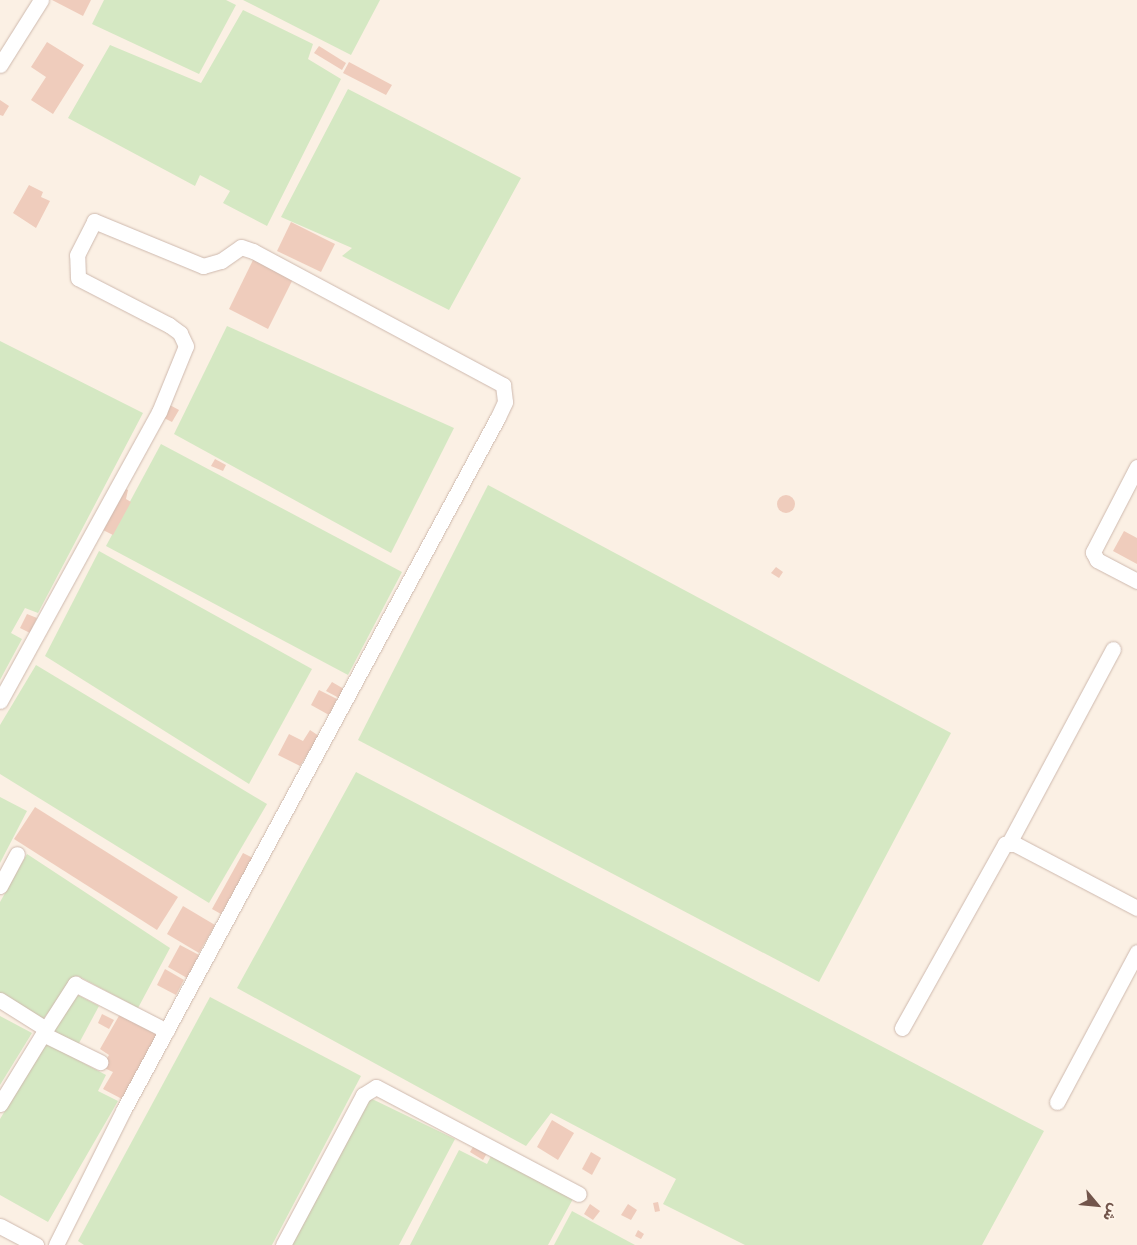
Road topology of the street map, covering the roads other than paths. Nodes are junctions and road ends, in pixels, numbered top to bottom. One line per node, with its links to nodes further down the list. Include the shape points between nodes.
1 (41, 0): 2 (street)
2 (0, 65)
3 (1137, 467): 4 (street, via 1093,552 1097,560)
4 (1137, 581)
5 (1113, 649): 7 (street)
6 (0, 701): 15 (street, via 159,412 186,346 180,333 169,324 78,278 77,255 94,221 203,266 221,261 240,247 252,251 503,385 505,402 498,417)
7 (1009, 843): 10 (street); 13 (street, via 999,852)
8 (17, 854): 9 (street)
9 (0, 886)
10 (1137, 908)
11 (1137, 952): 17 (street)
12 (0, 1000): 14 (street)
13 (902, 1028)
14 (45, 1031): 15 (street, via 75,984); 16 (street); 18 (street)
15 (167, 1031): 22 (street)
16 (100, 1062)
17 (1057, 1102)
18 (0, 1104)
19 (579, 1194): 23 (street, via 376,1087 363,1095)
20 (0, 1226): 21 (street)
21 (36, 1245)
22 (56, 1245)
23 (283, 1245)

